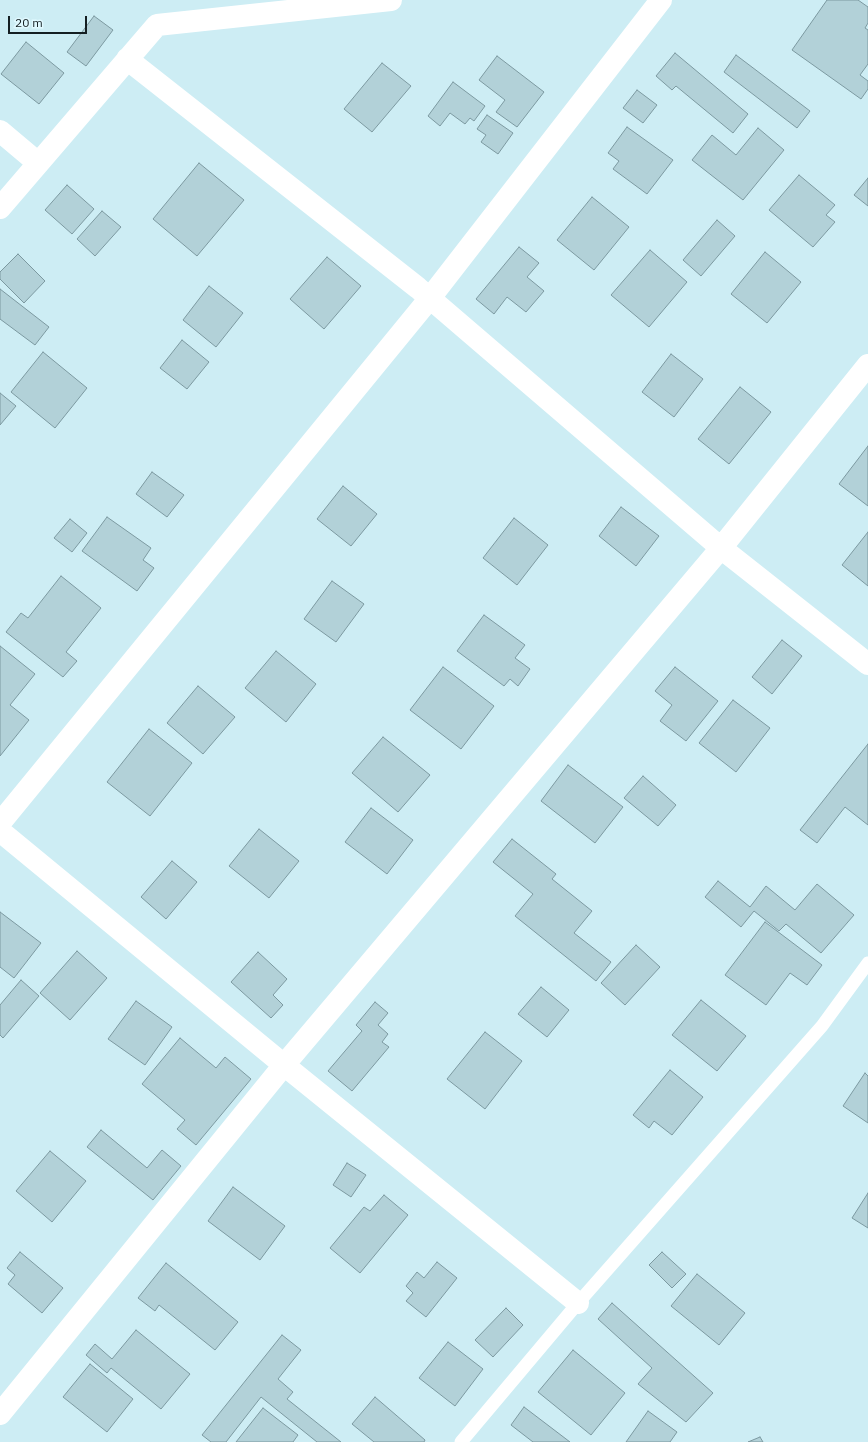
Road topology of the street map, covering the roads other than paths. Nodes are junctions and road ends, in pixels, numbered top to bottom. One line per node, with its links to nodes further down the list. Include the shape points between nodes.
1 (391, 0): 3 (street, via 157,25)
2 (660, 0): 7 (street)
3 (127, 59): 5 (street); 7 (street)
4 (0, 131): 5 (street)
5 (38, 164): 6 (street)
6 (0, 208)
7 (430, 298): 9 (street); 11 (street)
8 (868, 365): 9 (street)
9 (721, 548): 10 (street); 14 (street)
10 (868, 664)
11 (0, 823)
12 (0, 831): 14 (street)
13 (868, 963): 15 (lane, via 822,1026)
14 (284, 1065): 15 (street); 16 (street)
15 (578, 1302): 17 (lane)
16 (0, 1414)
17 (461, 1442)

